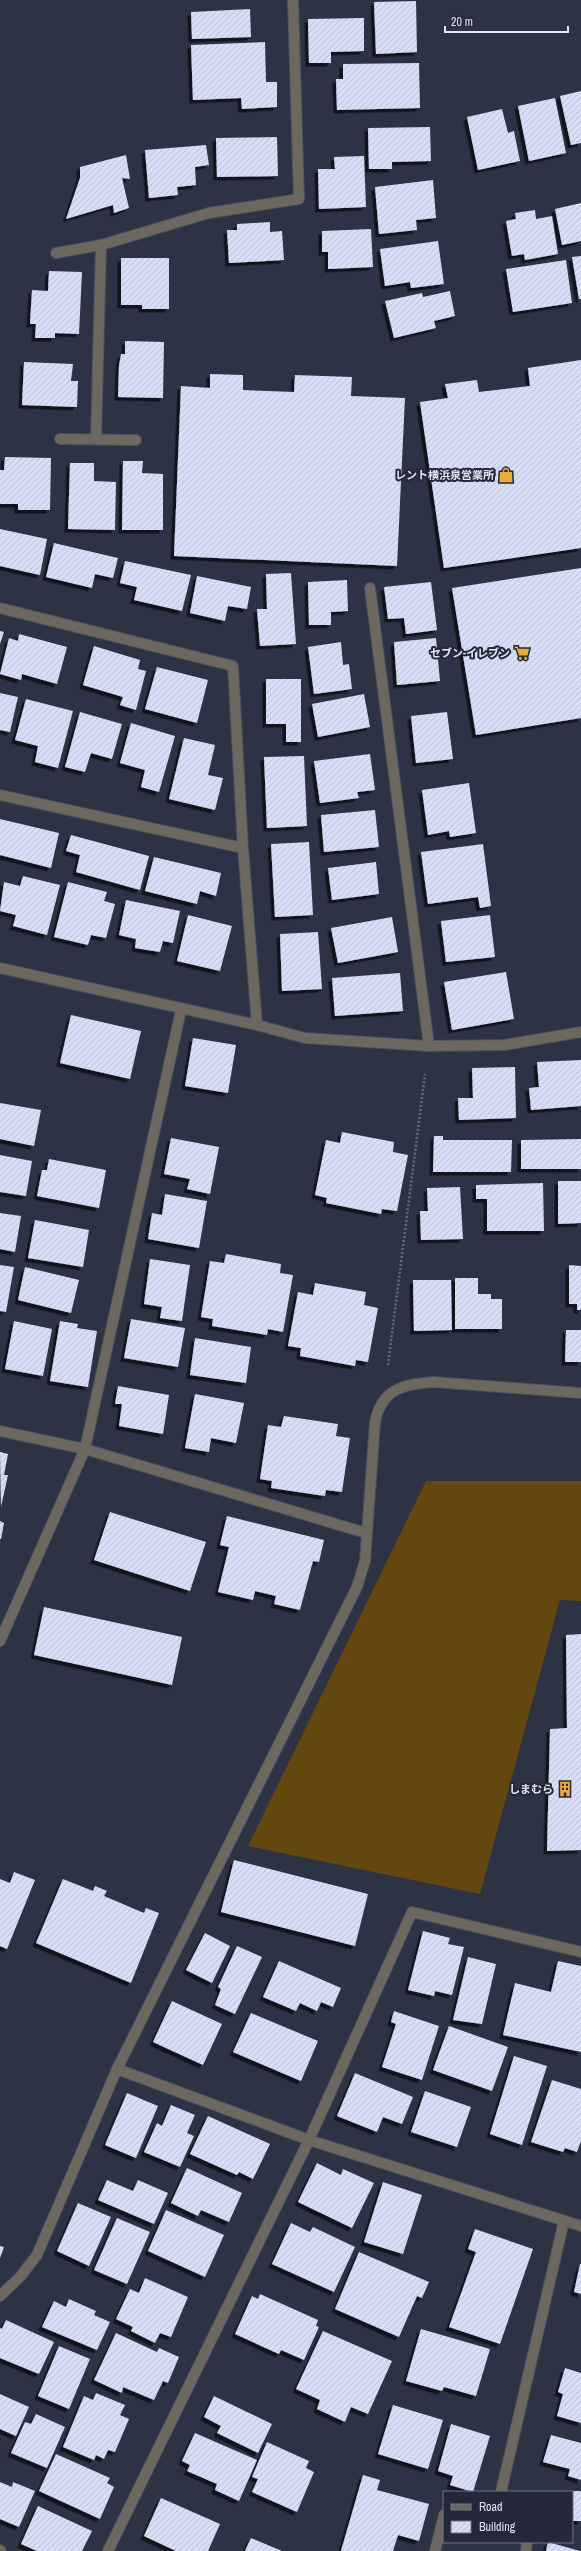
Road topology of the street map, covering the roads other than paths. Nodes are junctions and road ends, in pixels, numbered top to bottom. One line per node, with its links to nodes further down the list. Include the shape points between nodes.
1 (293, 0): 2 (street, via 299,199 209,212)
2 (101, 245): 3 (street); 5 (street)
3 (56, 253)
4 (60, 439): 5 (street)
5 (96, 439): 6 (street)
6 (136, 440)
7 (370, 588): 15 (street)
8 (0, 608): 10 (street, via 233,666)
9 (0, 795): 10 (street)
10 (243, 848): 13 (street)
11 (0, 968): 12 (street)
12 (181, 1010): 13 (street); 18 (street)
13 (257, 1025): 15 (street, via 305,1038)
14 (581, 1032): 15 (street, via 504,1045)
15 (429, 1046)
16 (581, 1393): 19 (street, via 434,1382 398,1388 383,1399 378,1408)
17 (0, 1431): 18 (street)
18 (86, 1449): 19 (street); 20 (street)
19 (366, 1533): 22 (street, via 365,1562 357,1587)
20 (0, 1641)
21 (581, 1952): 23 (street, via 412,1912)
22 (117, 2069): 23 (street); 26 (street, via 37,2255 20,2277)
23 (309, 2140): 24 (street); 29 (street)
24 (564, 2221): 25 (street); 27 (street)
25 (581, 2226)
26 (0, 2296)
27 (501, 2491)
28 (443, 2519): 30 (street)
29 (108, 2551)
30 (435, 2551)

